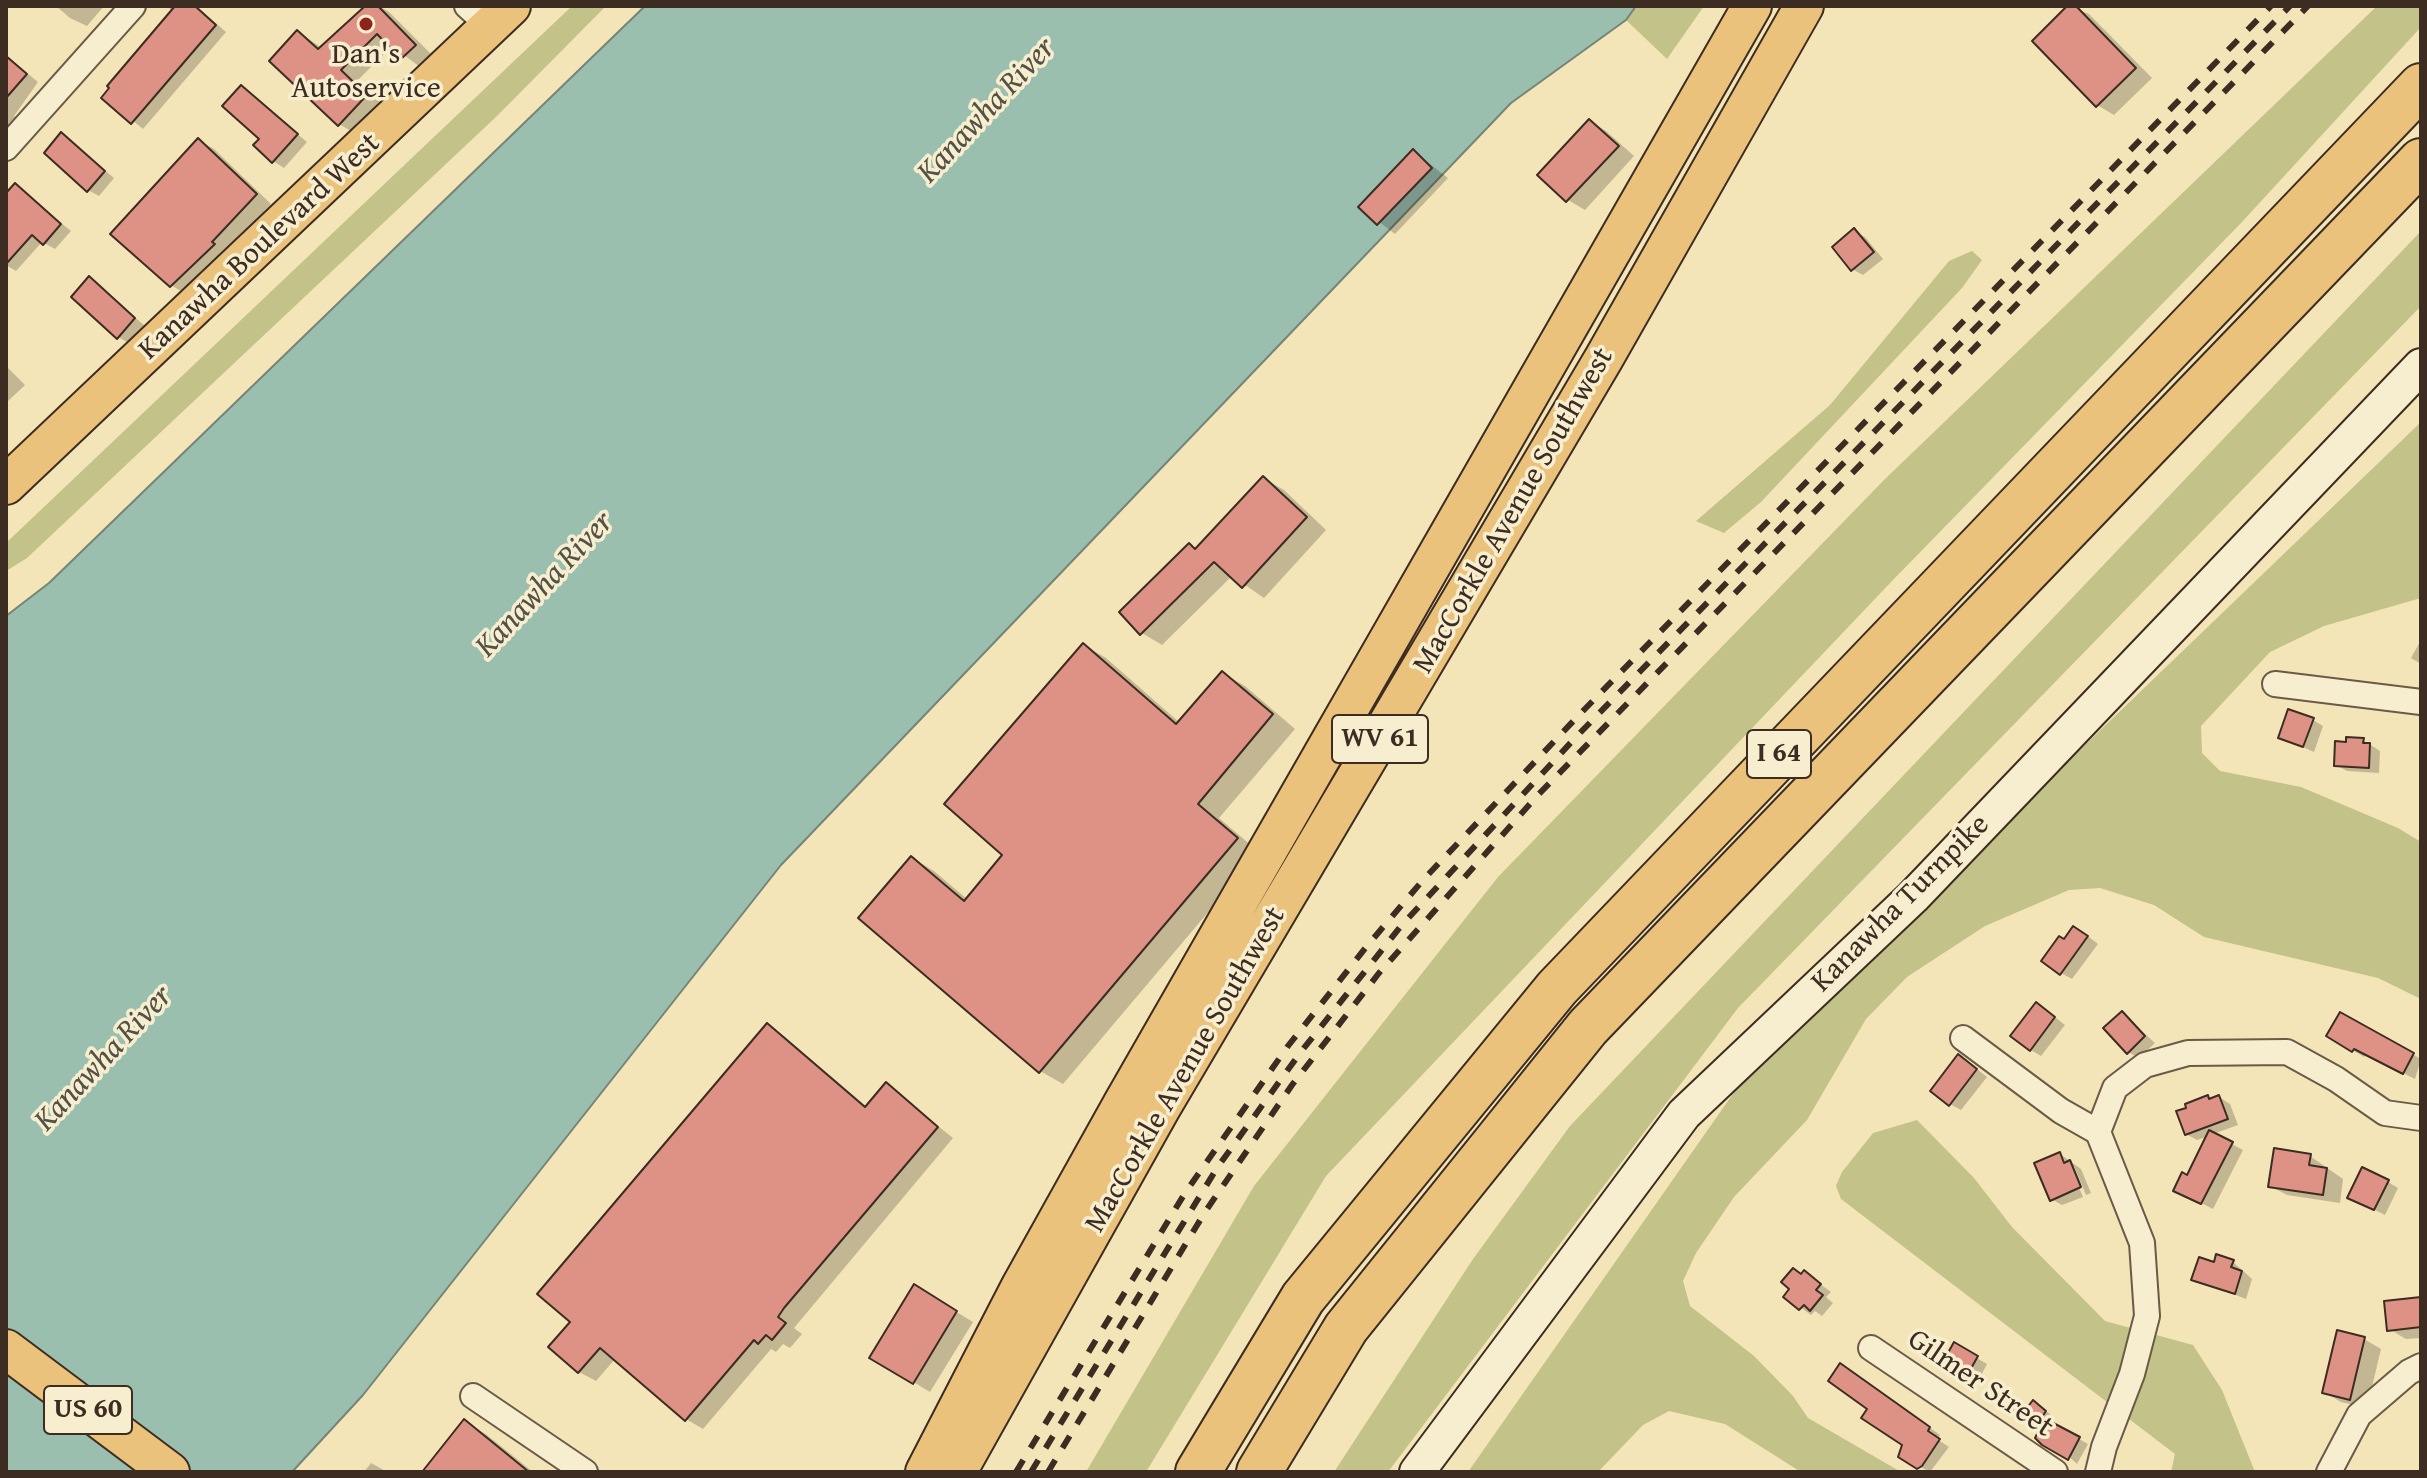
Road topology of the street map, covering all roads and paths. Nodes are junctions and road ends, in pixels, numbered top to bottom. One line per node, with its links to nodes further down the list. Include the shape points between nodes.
1 (133, 6): 6 (street)
2 (1752, 6): 19 (main road, MacCorkle Avenue Southwest / WV 61, via 1123,1103)
3 (1804, 6): 24 (main road, MacCorkle Avenue Southwest / WV 61, via 1604,358 1162,1106)
4 (490, 13): 9 (main road, Kanawha Boulevard West)
5 (2421, 86): 25 (highway, I 64, via 1557,988 1303,1298)
6 (6, 148)
7 (2421, 161): 26 (highway, I 64, via 1588,1027 1346,1328)
8 (2421, 366): 27 (main road, Kanawha Turnpike, via 1913,897 1684,1114)
9 (6, 485)
10 (2275, 684): 11 (street)
11 (2421, 702)
12 (1963, 1038): 14 (street)
13 (2421, 1118): 14 (street, via 2385,1113 2287,1052 2188,1053 2145,1065 2115,1088)
14 (2098, 1132): 29 (street, via 2142,1243 2147,1316)
15 (1871, 1348): 28 (street, Gilmer Street)
16 (6, 1349): 20 (main road, US 60)
17 (2421, 1366): 30 (street, via 2359,1415)
18 (473, 1396): 21 (street)
19 (955, 1416): 22 (main road); 23 (main road, MacCorkle Avenue Southwest / WV 61)
20 (170, 1472)
21 (585, 1472)
22 (914, 1472)
23 (925, 1472)
24 (957, 1472)
25 (1198, 1472)
26 (1259, 1472)
27 (1417, 1472)
28 (2055, 1472)
29 (2098, 1472)
30 (2329, 1472)

